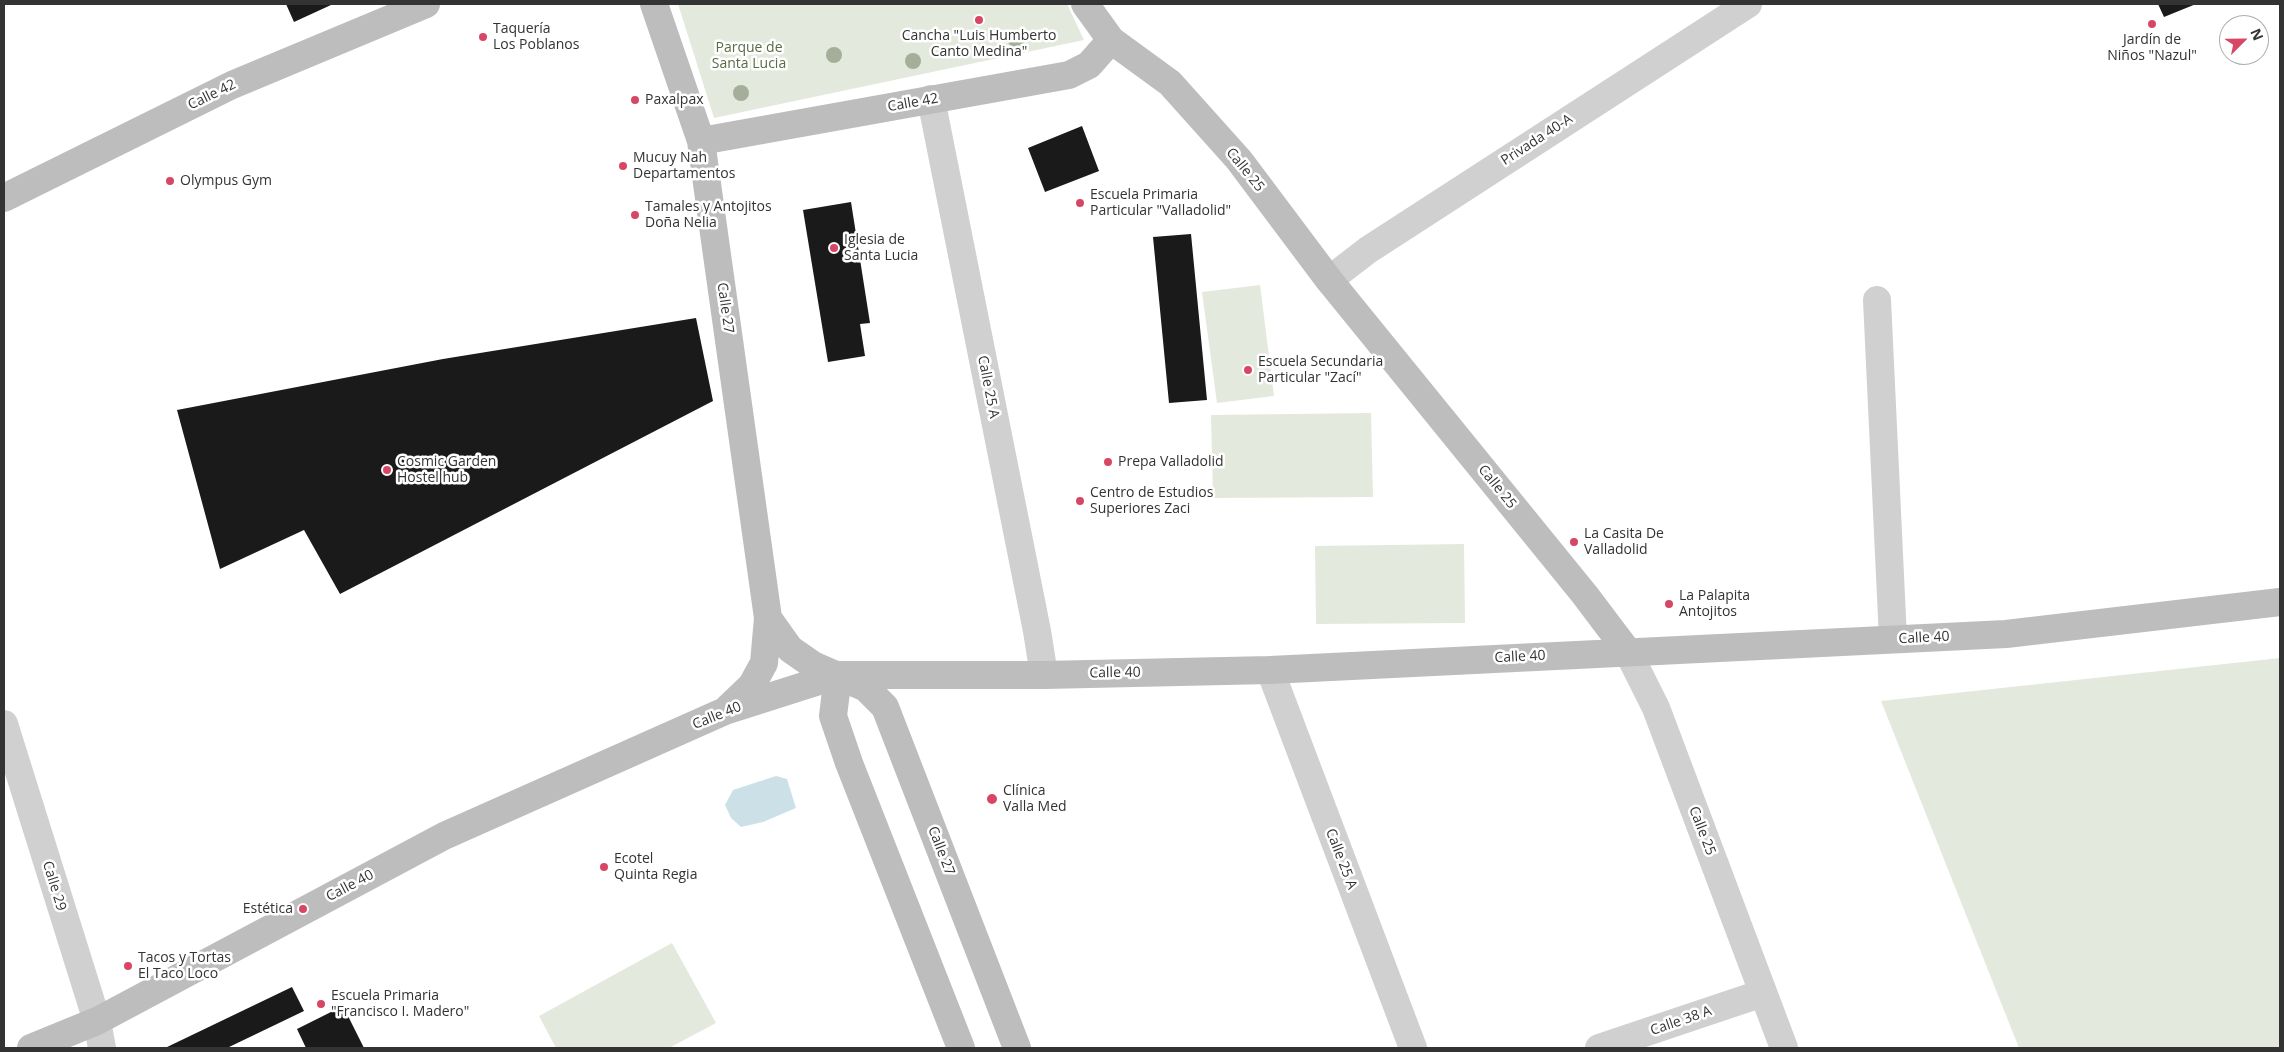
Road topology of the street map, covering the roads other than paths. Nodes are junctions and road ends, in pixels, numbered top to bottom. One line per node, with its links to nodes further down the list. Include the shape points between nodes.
1 (426, 4): 8 (main road, Calle 42, via 232,85)
2 (654, 4): 7 (main road, Calle 27)
3 (1086, 4): 5 (main road, Calle 25)
4 (1748, 4): 9 (street, Privada 40-A, via 1368,250)
5 (1112, 40): 6 (main road, Calle 42, via 1089,65 1069,75); 9 (main road, Calle 25, via 1170,83 1239,160)
6 (931, 99): 7 (main road, Calle 42); 17 (street, Calle 25 A)
7 (701, 141): 12 (main road, Calle 27)
8 (4, 198)
9 (1330, 280): 14 (main road, Calle 25)
10 (1877, 300): 13 (street)
11 (2280, 602): 13 (main road, Calle 40, via 2006,634)
12 (768, 618): 16 (main road, Calle 27, via 790,649 813,665); 18 (main road, Calle 27, via 764,663 752,685)
13 (1893, 639): 14 (main road, Calle 40)
14 (1628, 652): 15 (main road, Calle 40); 20 (street, Calle 25, via 1656,708)
15 (1270, 670): 17 (main road, Calle 40); 26 (street, Calle 25 A)
16 (838, 675): 17 (main road, Calle 40); 18 (main road, Calle 40); 24 (main road, via 834,716 849,763); 25 (main road, Calle 27, via 866,688 885,707)
17 (1044, 675)
18 (725, 711): 21 (main road, Calle 40, via 444,836)
19 (4, 724): 21 (street, Calle 29)
20 (1763, 993): 27 (street, Calle 38 A); 28 (street, Calle 25)
21 (97, 1021): 22 (main road, Calle 40); 23 (street, Calle 29)
22 (31, 1048)
23 (102, 1048)
24 (961, 1048)
25 (1017, 1048)
26 (1413, 1048)
27 (1600, 1048)
28 (1784, 1048)

